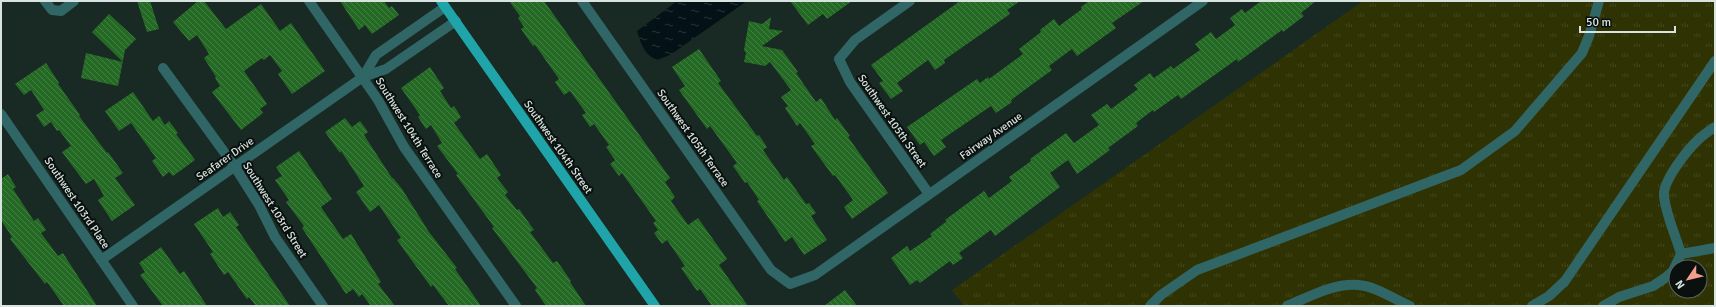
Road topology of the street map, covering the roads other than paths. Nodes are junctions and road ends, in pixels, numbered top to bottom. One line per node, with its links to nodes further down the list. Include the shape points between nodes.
1 (45, 1): 2 (street, via 52,10 61,11)
2 (74, 1)
3 (309, 1): 12 (street, Southwest 104th Terrace)
4 (582, 1): 20 (street, Southwest 105th Terrace, via 770,270)
5 (910, 1): 16 (street, Southwest 105th Street, via 855,40 840,59 850,82)
6 (1203, 1): 16 (street, Fairway Avenue)
7 (1599, 1): 25 (street, via 1590,36 1582,53 1515,131 1461,170 1197,270 1161,295)
8 (443, 4): 9 (main road, Southwest 104th Street); 12 (street, Seafarer Drive, via 376,55)
9 (456, 22): 12 (street, Seafarer Drive, via 386,69); 24 (main road, Southwest 104th Street)
10 (1715, 61): 28 (street, via 1565,280 1549,296)
11 (163, 68): 15 (street, Southwest 103rd Street)
12 (362, 77): 15 (street, Seafarer Drive); 23 (street, Southwest 104th Terrace, via 389,117 404,147)
13 (1, 114): 19 (street, Southwest 103rd Place)
14 (1715, 127): 18 (street, via 1689,150 1666,184 1665,202)
15 (235, 167): 19 (street, Seafarer Drive); 22 (street, Southwest 103rd Street, via 275,237)
16 (929, 194): 20 (street, Fairway Avenue, via 815,276)
17 (1715, 248): 18 (street)
18 (1681, 254): 29 (street, via 1673,271 1653,286 1619,297)
19 (101, 260): 21 (street, Southwest 103rd Place)
20 (790, 284)
21 (133, 306)
22 (323, 306)
23 (516, 306)
24 (655, 306)
25 (1150, 306)
26 (1287, 306): 27 (street, via 1335,287 1358,285 1372,288)
27 (1410, 306)
28 (1532, 306)
29 (1603, 306)

